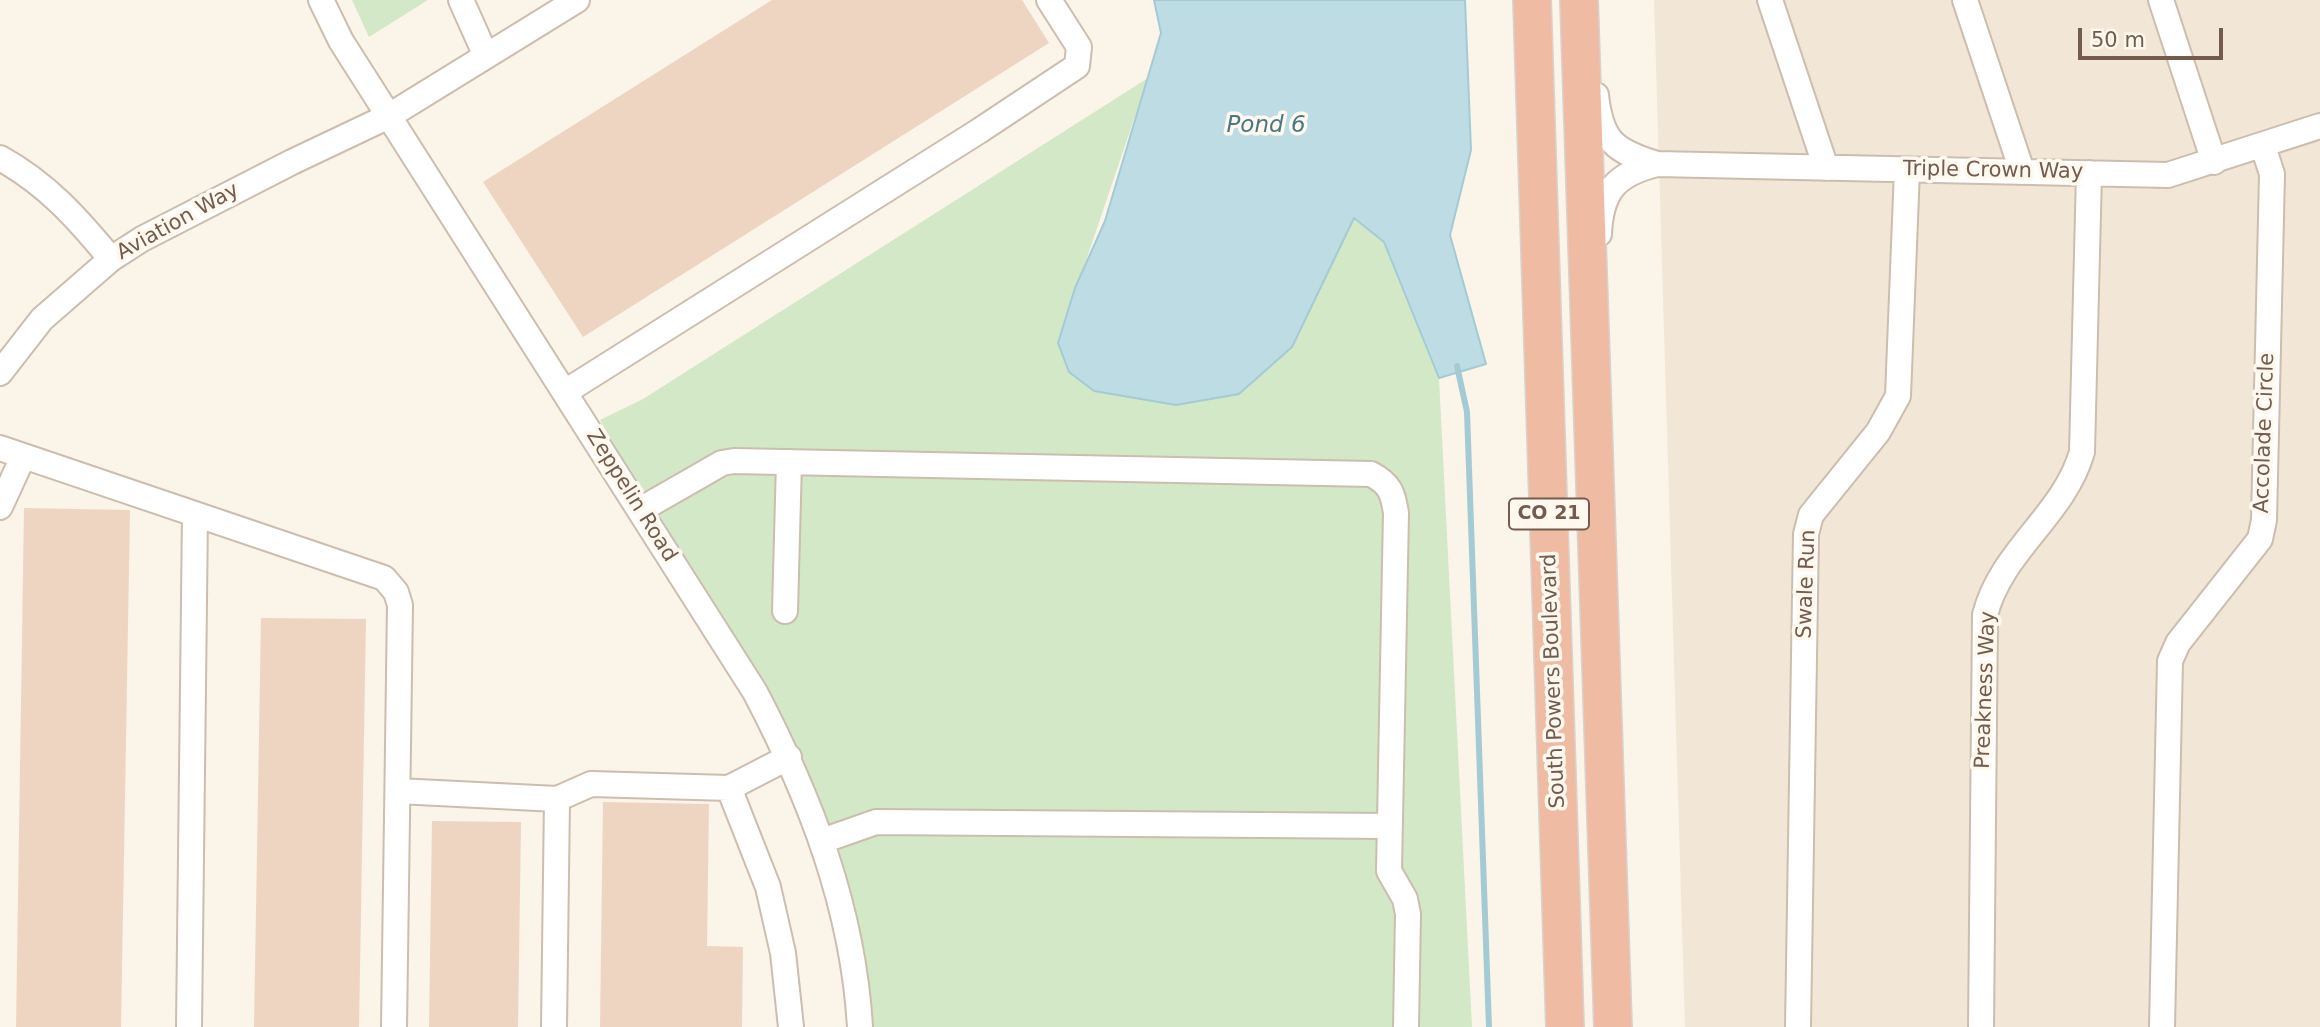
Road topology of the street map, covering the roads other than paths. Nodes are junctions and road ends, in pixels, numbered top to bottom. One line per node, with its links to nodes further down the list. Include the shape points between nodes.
1 (321, 0): 12 (street, Zeppelin Road)
2 (461, 0): 11 (street)
3 (577, 0): 11 (street, Aviation Way)
4 (1049, 0): 24 (street, via 1079,47 1077,66)
5 (1532, 0): 45 (highway, South Powers Boulevard / CO 21)
6 (1579, 0): 25 (highway, CO 21)
7 (1586, 0): 17 (street, Triple Crown Way, via 1602,129 1617,148)
8 (1770, 0): 18 (street)
9 (1965, 0): 20 (street)
10 (2161, 0): 16 (street)
11 (486, 56): 12 (street, Aviation Way)
12 (389, 116): 22 (street, Aviation Way, via 281,167); 24 (street, Zeppelin Road)
13 (2320, 126): 14 (street, Triple Crown Way)
14 (2263, 146): 16 (street, Triple Crown Way); 49 (street, Accolade Circle, via 2272,174 2264,520 2260,539 2178,643 2170,661)
15 (0, 158): 22 (street, via 45,186)
16 (2214, 162): 21 (street, Triple Crown Way, via 2168,175)
17 (1657, 164): 18 (street, Triple Crown Way); 25 (street, Triple Crown Way, via 1635,169 1618,180 1600,213)
18 (1826, 168): 19 (street, Triple Crown Way)
19 (1907, 170): 20 (street, Triple Crown Way); 47 (street, Swale Run, via 1898,396 1878,432 1811,515 1806,534)
20 (2022, 171): 21 (street, Triple Crown Way)
21 (2089, 173): 48 (street, Preakness Way, via 2082,452 2069,487 2000,574 1985,615)
22 (111, 259): 23 (street, Aviation Way, via 42,319)
23 (0, 373)
24 (565, 392): 30 (street, Zeppelin Road)
25 (1591, 396): 46 (highway, CO 21)
26 (0, 448): 27 (street)
27 (23, 457): 29 (street); 31 (street)
28 (789, 462): 30 (street, via 722,463); 32 (street); 37 (street, via 1371,474 1386,482 1396,513)
29 (0, 507)
30 (640, 510): 33 (street, Zeppelin Road, via 755,692)
31 (195, 515): 35 (street, via 384,578 396,592 400,605); 39 (street)
32 (785, 611)
33 (789, 757): 34 (street); 38 (street, Zeppelin Road)
34 (729, 788): 36 (street, via 591,784); 42 (street, via 768,887 783,953)
35 (398, 791): 36 (street); 40 (street)
36 (557, 799): 41 (street)
37 (1389, 826): 38 (street, via 876,822); 44 (street, via 1389,871 1405,899 1408,915)
38 (822, 841): 43 (street, Zeppelin Road, via 843,913)
39 (189, 1027)
40 (394, 1027)
41 (554, 1027)
42 (792, 1027)
43 (860, 1027)
44 (1406, 1027)
45 (1565, 1027)
46 (1612, 1027)
47 (1798, 1027)
48 (1981, 1027)
49 (2162, 1027)

